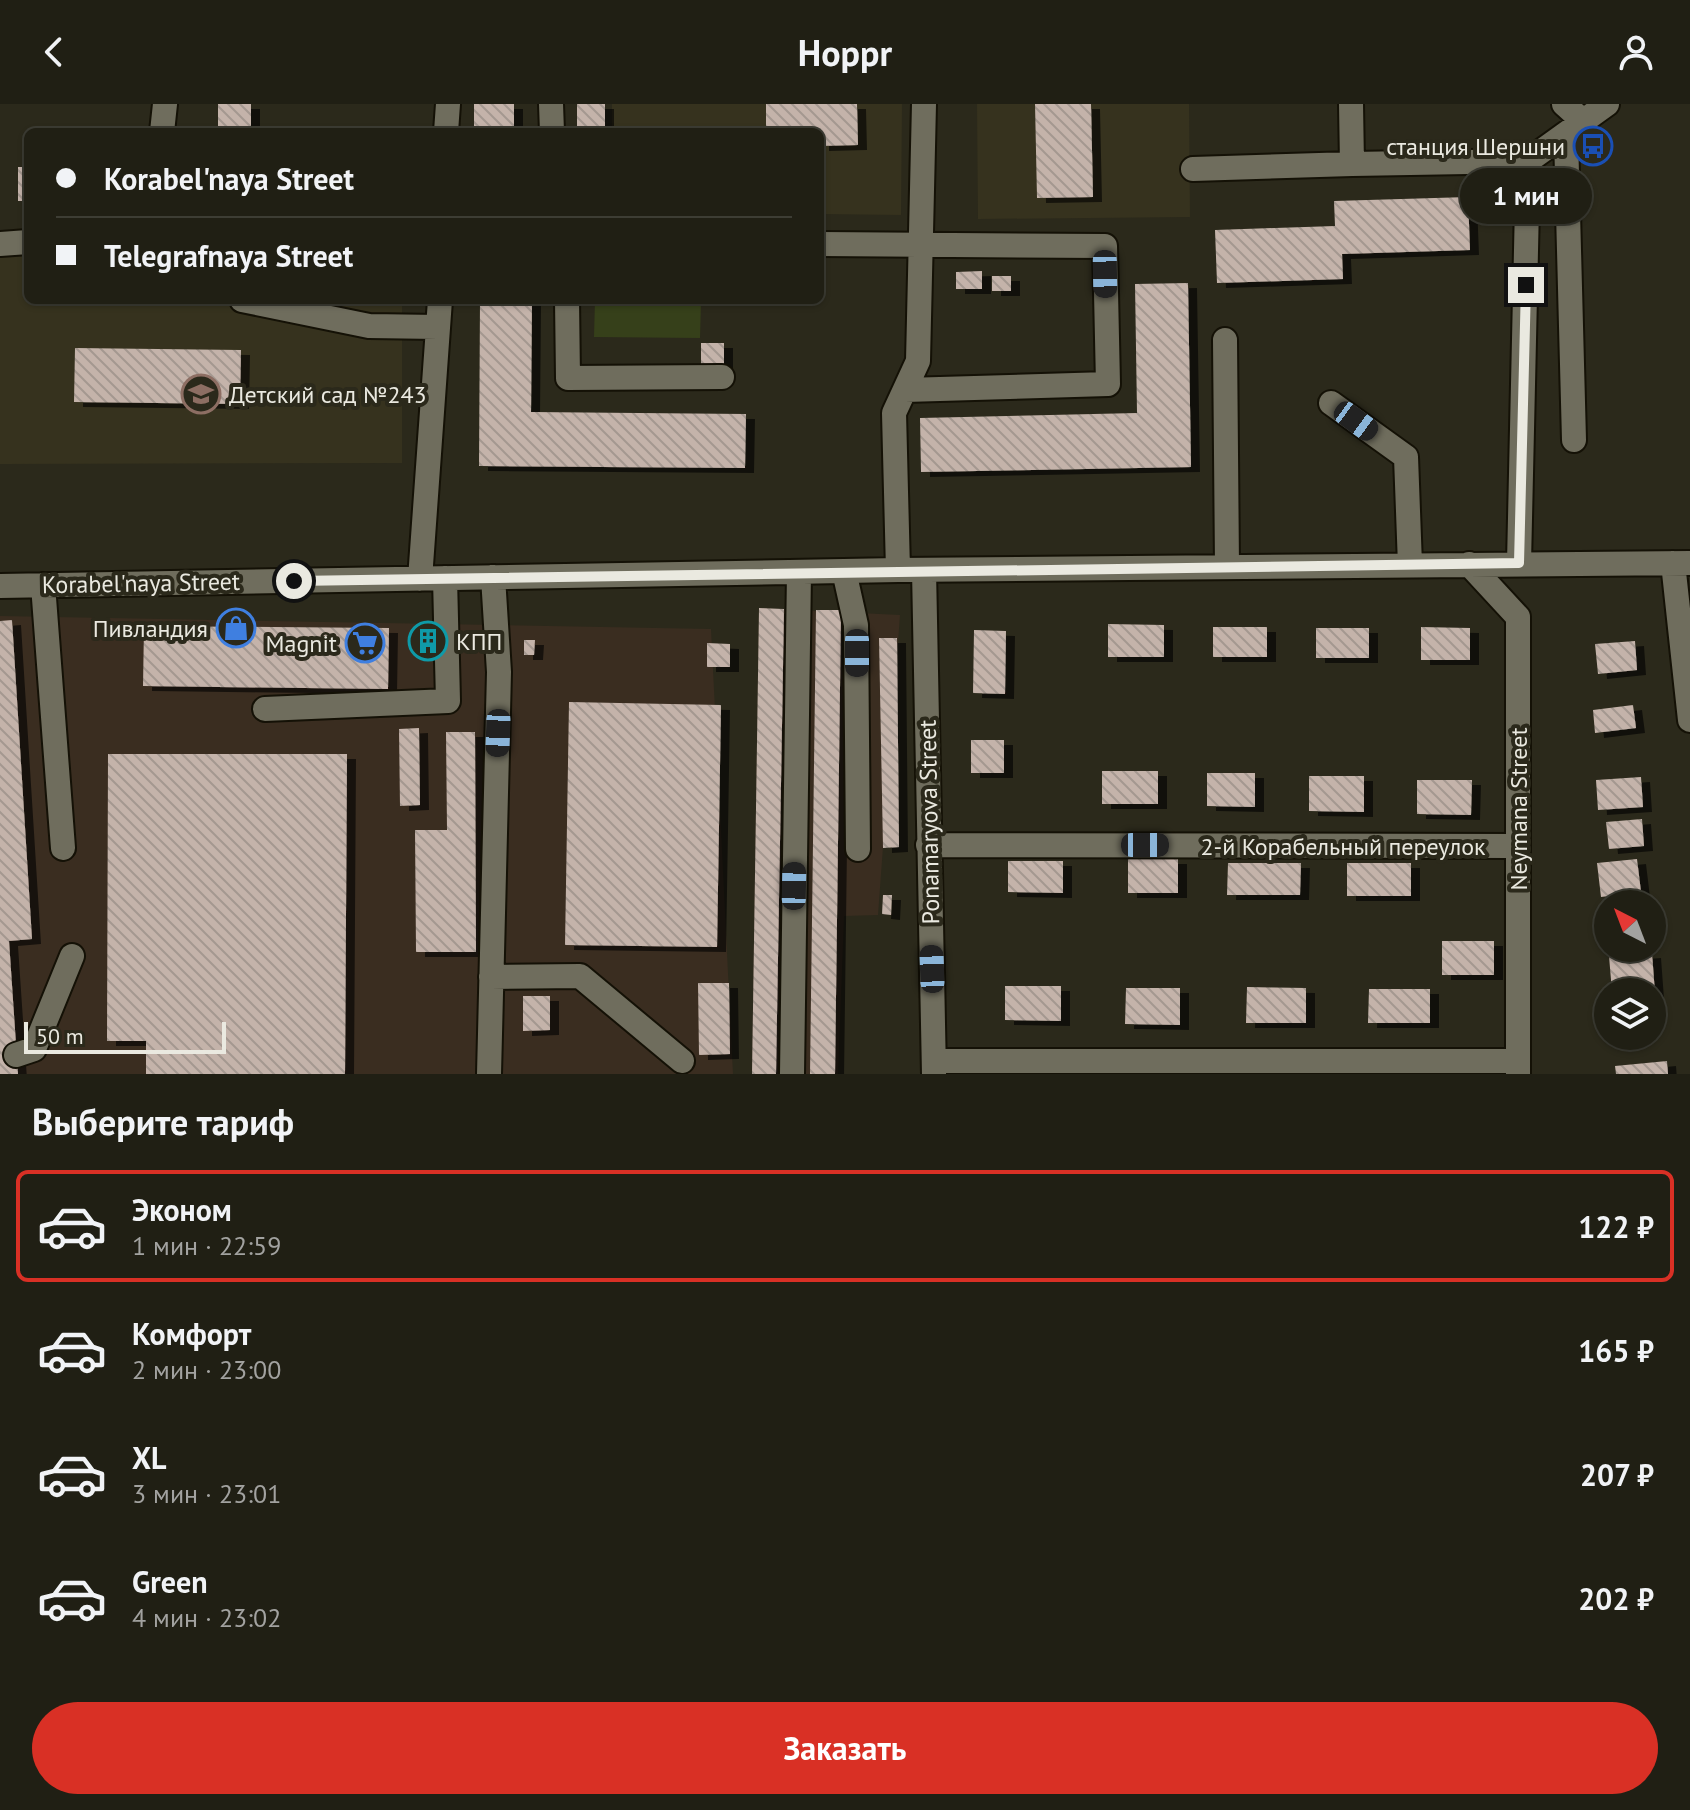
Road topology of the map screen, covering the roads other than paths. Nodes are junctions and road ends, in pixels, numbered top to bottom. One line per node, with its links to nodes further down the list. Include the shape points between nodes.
1 (165, 104): 8 (street)
2 (448, 104): 9 (street)
3 (551, 104): 10 (street)
4 (924, 104): 18 (street)
5 (1351, 104): 13 (street)
6 (1564, 104): 11 (street)
7 (1607, 104): 11 (street)
8 (162, 128)
9 (446, 128)
10 (552, 128)
11 (1575, 129): 12 (street); 27 (street)
12 (1528, 161): 13 (street); 28 (street)
13 (1352, 164): 14 (street)
14 (1193, 169)
15 (24, 242): 16 (street)
16 (0, 244)
17 (824, 244): 18 (street)
18 (921, 244): 25 (street, via 918,361); 25 (street, via 1105,246 1108,384)
19 (262, 304): 22 (street, via 369,326)
20 (440, 304): 22 (street)
21 (567, 304): 24 (street, via 568,378)
22 (438, 327): 39 (street)
23 (1225, 340): 32 (street)
24 (722, 377)
25 (905, 390): 33 (street, via 894,413)
26 (1331, 403): 31 (street, via 1406,457)
27 (1574, 440)
28 (1519, 563): 29 (street, Korabel'naya Street); 30 (street, Korabel'naya Street)
29 (1682, 563): 43 (street)
30 (1469, 564): 31 (street, Korabel'naya Street); 45 (street, Neymana Street, via 1518,617)
31 (1410, 565): 32 (street, Korabel'naya Street)
32 (1227, 566): 34 (street, Korabel'naya Street)
33 (898, 570): 34 (street, Korabel'naya Street); 35 (street, Korabel'naya Street)
34 (924, 570): 44 (street, Ponamaryova Street)
35 (844, 571): 36 (street, Korabel'naya Street); 47 (street, via 856,625)
36 (799, 572): 37 (street, Korabel'naya Street); 55 (street)
37 (493, 577): 38 (street, Korabel'naya Street); 49 (street, via 499,672)
38 (445, 578): 39 (street, Korabel'naya Street); 42 (street, via 448,701)
39 (420, 579): 40 (street, Korabel'naya Street)
40 (43, 585): 41 (street, Korabel'naya Street); 46 (street)
41 (0, 586)
42 (265, 709)
43 (1690, 720)
44 (928, 845): 45 (street, 2-й Корабельный переулок); 53 (street, Ponamaryova Street)
45 (1517, 846): 52 (street, Neymana Street)
46 (63, 848)
47 (858, 849)
48 (72, 956): 50 (street, via 34,1049)
49 (491, 977): 51 (street, via 580,976); 54 (street)
50 (16, 1055)
51 (682, 1061)
52 (1518, 1067): 53 (street)
53 (935, 1068)
54 (489, 1074)
55 (792, 1074)

